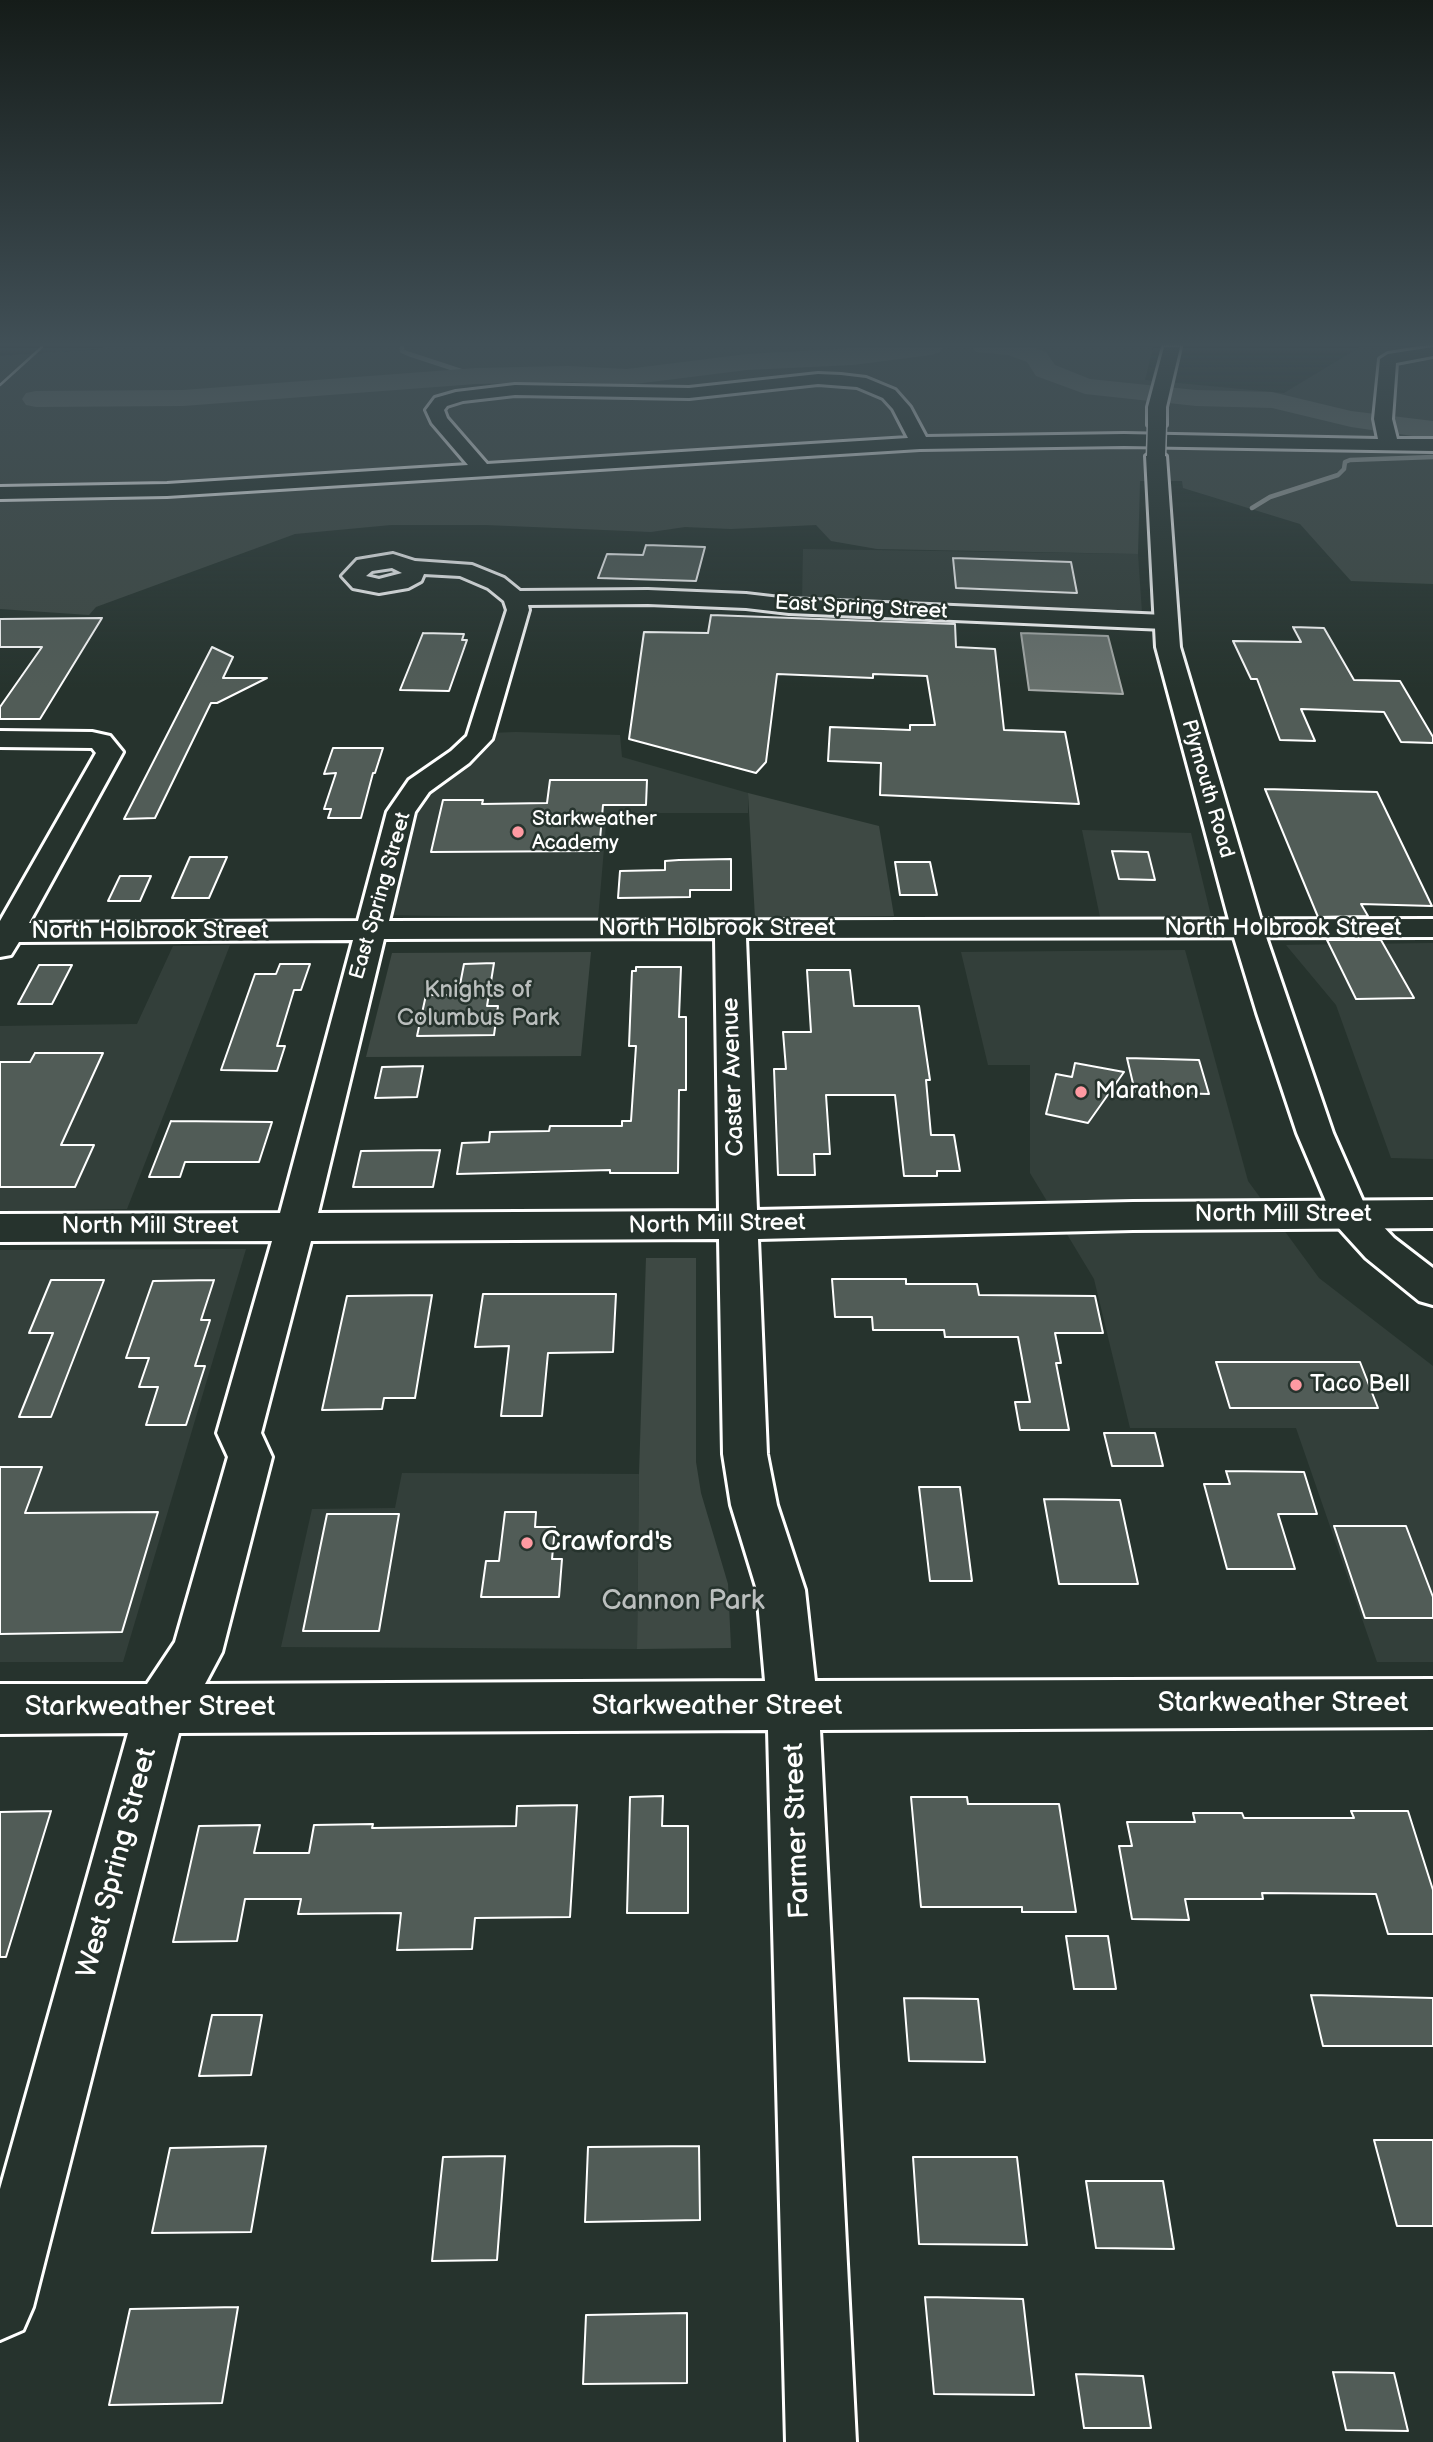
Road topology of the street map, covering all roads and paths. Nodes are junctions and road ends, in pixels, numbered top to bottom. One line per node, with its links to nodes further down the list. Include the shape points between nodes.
1 (474, 461): 4 (street)
2 (629, 461): 4 (street)
3 (1156, 461): 8 (street, Plymouth Road, bridge)
4 (482, 470): 5 (street, via 167,490)
5 (0, 493)
6 (413, 567): 7 (street, via 464,570 496,583)
7 (515, 598): 8 (street, East Spring Street, via 668,598); 13 (street, East Spring Street, via 518,610 479,739 419,786 401,812)
8 (1165, 622): 12 (street, Plymouth Road, via 1180,696)
9 (0, 739): 14 (street, via 81,739 109,748 109,757)
10 (730, 929): 12 (street, North Holbrook Street); 13 (street, North Holbrook Street); 17 (street, Caster Avenue)
11 (1433, 929): 12 (street, North Holbrook Street)
12 (1248, 930): 16 (street, Plymouth Road, via 1314,1133)
13 (369, 931): 14 (street, North Holbrook Street); 18 (street, East Spring Street)
14 (3, 938)
15 (1433, 1214): 16 (street, North Mill Street)
16 (1350, 1215): 17 (street, North Mill Street); 20 (street, Plymouth Road, via 1380,1248)
17 (740, 1225): 18 (street, North Mill Street); 22 (street, Farmer Street, via 745,1454 754,1505 781,1590)
18 (295, 1227): 19 (street, North Mill Street); 23 (street, West Spring Street, via 240,1433 250,1457 197,1652)
19 (0, 1228)
20 (1433, 1290)
21 (1433, 1703): 22 (street, Starkweather Street)
22 (793, 1707): 23 (street, Starkweather Street); 26 (street, Farmer Street)
23 (160, 1708): 24 (street, Starkweather Street); 25 (street, West Spring Street)
24 (0, 1709)
25 (0, 2307)
26 (821, 2442)

